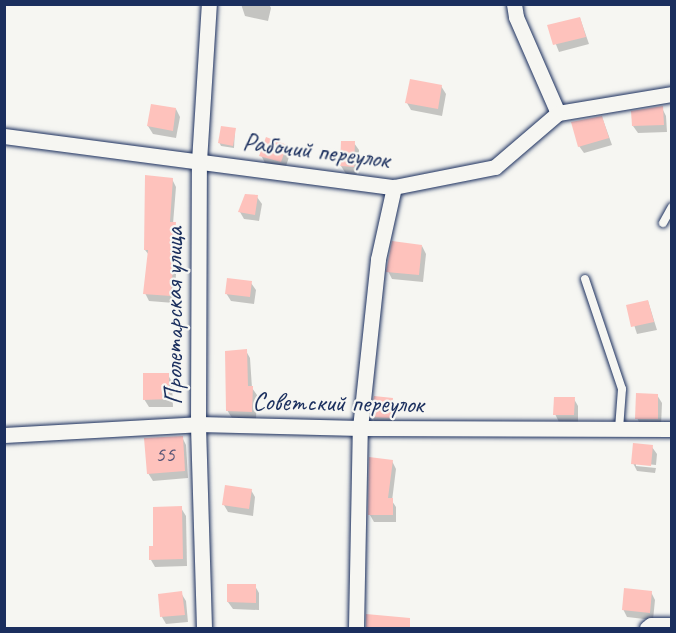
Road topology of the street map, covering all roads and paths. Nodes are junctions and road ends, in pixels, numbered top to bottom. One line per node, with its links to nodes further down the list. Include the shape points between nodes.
1 (209, 4): 6 (street, Пролетарская улица)
2 (514, 4): 4 (street, via 516,17)
3 (672, 94): 4 (street)
4 (558, 113): 7 (street, Рабочий переулок, via 495,167)
5 (4, 136): 6 (street, Рабочий переулок)
6 (199, 161): 7 (street, Рабочий переулок); 11 (street, Пролетарская улица)
7 (394, 187): 12 (street, via 378,259)
8 (672, 207): 9 (lane)
9 (663, 223)
10 (585, 279): 13 (lane, via 622,389)
11 (198, 424): 12 (street, Советский переулок); 15 (street, Советский переулок); 17 (street, Пролетарская улица)
12 (360, 428): 13 (street, Советский переулок); 18 (street)
13 (619, 429): 14 (street, Советский переулок)
14 (672, 429)
15 (4, 435)
16 (672, 625): 19 (street)
17 (204, 628)
18 (356, 628)
19 (647, 628)

